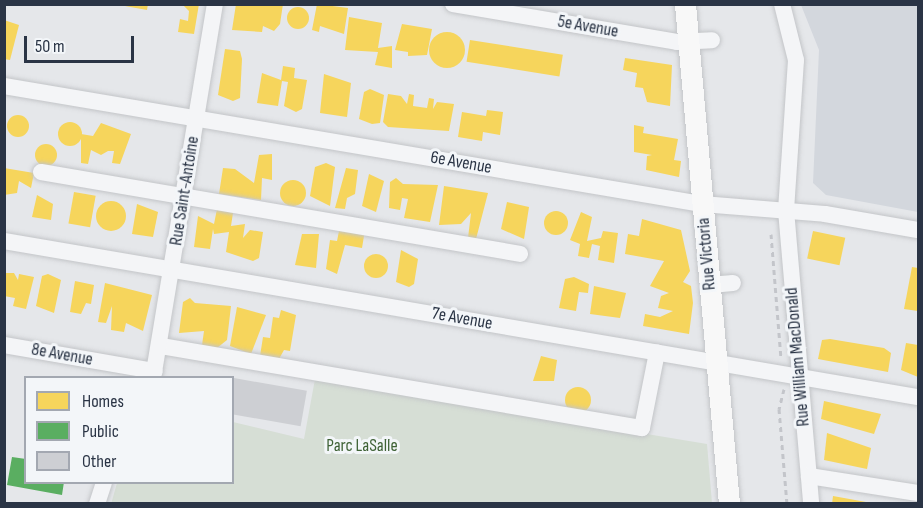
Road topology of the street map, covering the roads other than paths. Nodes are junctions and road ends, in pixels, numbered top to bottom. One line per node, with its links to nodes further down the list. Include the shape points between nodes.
1 (215, 4): 8 (street, Rue Saint-Antoine)
2 (453, 4): 6 (street, 5e Avenue)
3 (685, 4): 6 (main road, Rue Victoria)
4 (782, 4): 12 (street, Rue William MacDonald, via 796,60)
5 (712, 40): 6 (street, 5e Avenue)
6 (689, 42): 11 (main road, Rue Victoria)
7 (4, 86): 8 (street, 6e Avenue)
8 (197, 119): 10 (street, Rue Saint-Antoine); 11 (street, 6e Avenue)
9 (40, 172): 10 (street)
10 (185, 197): 15 (street); 16 (street, Rue Saint-Antoine)
11 (702, 204): 12 (street, 6e Avenue); 18 (main road, Rue Victoria)
12 (786, 210): 13 (street, 6e Avenue); 24 (street, Rue William MacDonald)
13 (918, 230)
14 (4, 242): 16 (street, 7e Avenue)
15 (520, 254)
16 (173, 271): 20 (street, Rue Saint-Antoine); 21 (street, 7e Avenue)
17 (733, 283): 18 (street)
18 (710, 285): 22 (main road, Rue Victoria)
19 (4, 345): 23 (street, 8e Avenue)
20 (161, 346): 21 (street, via 642,428); 23 (street, Rue Saint-Antoine)
21 (657, 352): 22 (street, 7e Avenue)
22 (717, 362): 24 (street, 7e Avenue); 30 (main road, Rue Victoria)
23 (154, 374)
24 (800, 376): 25 (street, 7e Avenue); 26 (street, Rue William MacDonald)
25 (918, 397)
26 (809, 476): 28 (street); 31 (street, Rue William MacDonald)
27 (104, 484): 29 (street)
28 (918, 493)
29 (97, 504)
30 (729, 504)
31 (811, 504)

